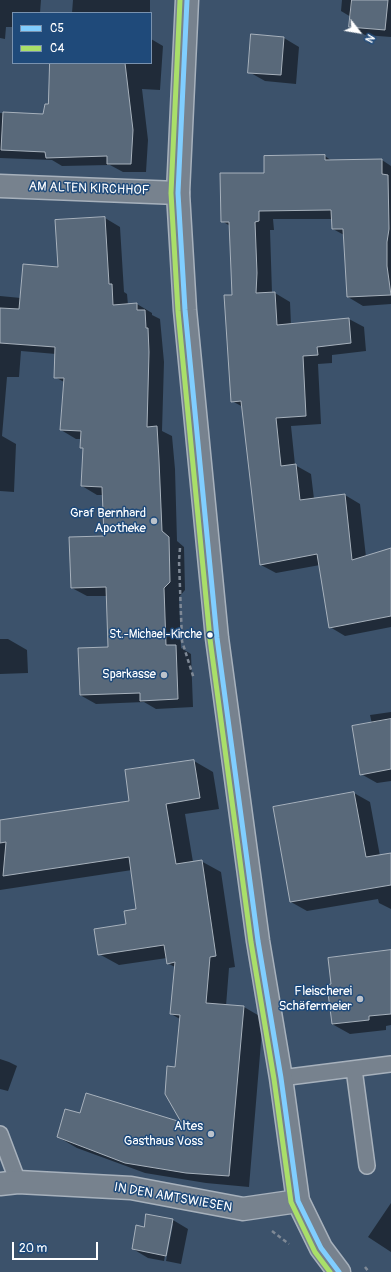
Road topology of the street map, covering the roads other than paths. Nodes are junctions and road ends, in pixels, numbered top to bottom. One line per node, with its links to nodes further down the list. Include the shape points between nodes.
1 (187, 0): 3 (main road)
2 (0, 186): 3 (main road, AM ALTEN KIRCHHOF)
3 (178, 193): 6 (main road, via 185,310 217,631 258,941)
4 (391, 1064): 5 (lane)
5 (354, 1069): 6 (lane); 8 (lane)
6 (281, 1078): 10 (main road)
7 (0, 1134): 9 (lane)
8 (367, 1166)
9 (9, 1183): 10 (main road, IN DEN AMTSWIESEN, via 131,1188 243,1209)
10 (298, 1200): 11 (main road, via 321,1248)
11 (339, 1272)

